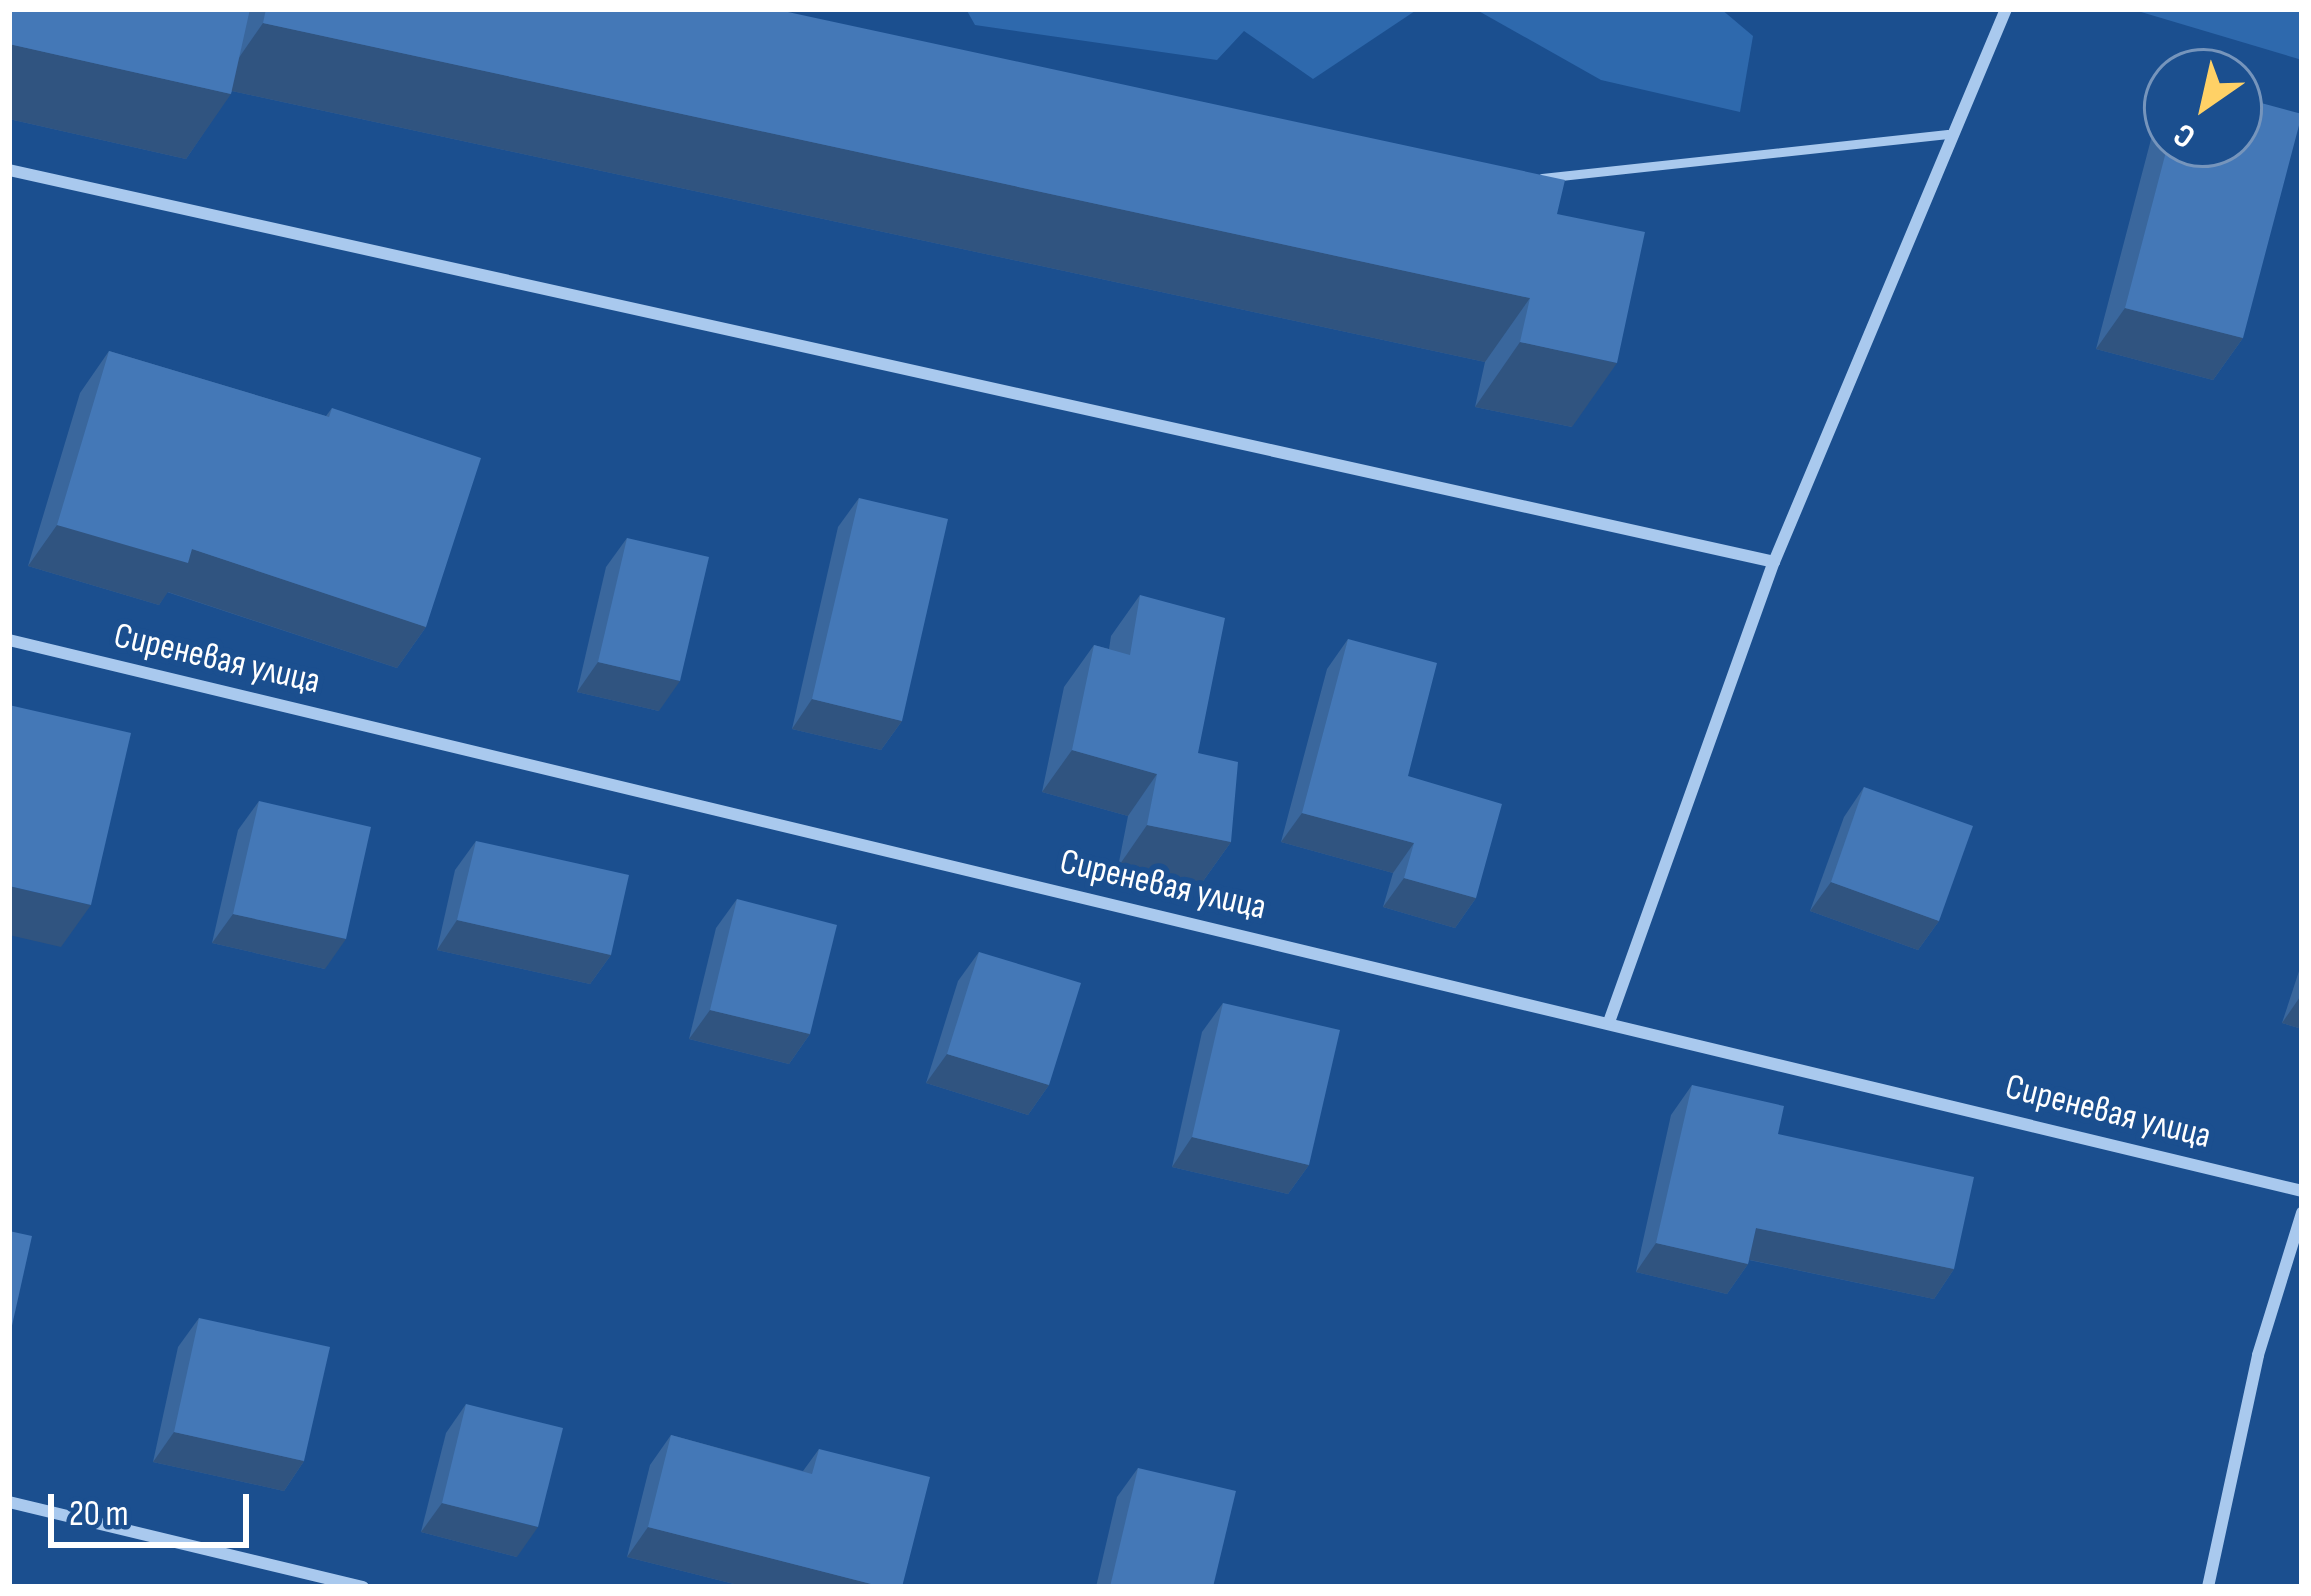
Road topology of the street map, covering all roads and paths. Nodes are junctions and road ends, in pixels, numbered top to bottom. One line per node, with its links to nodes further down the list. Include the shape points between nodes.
1 (2006, 9): 2 (street)
2 (1948, 134): 4 (lane); 5 (street)
3 (9, 170): 5 (street)
4 (1515, 181)
5 (1774, 562): 7 (street)
6 (9, 640): 7 (street, Сиреневая улица)
7 (1609, 1022): 8 (street, Сиреневая улица)
8 (2302, 1191)
9 (2302, 1213): 12 (street, via 2258,1355)
10 (9, 1502): 11 (street)
11 (363, 1587)
12 (2208, 1587)

